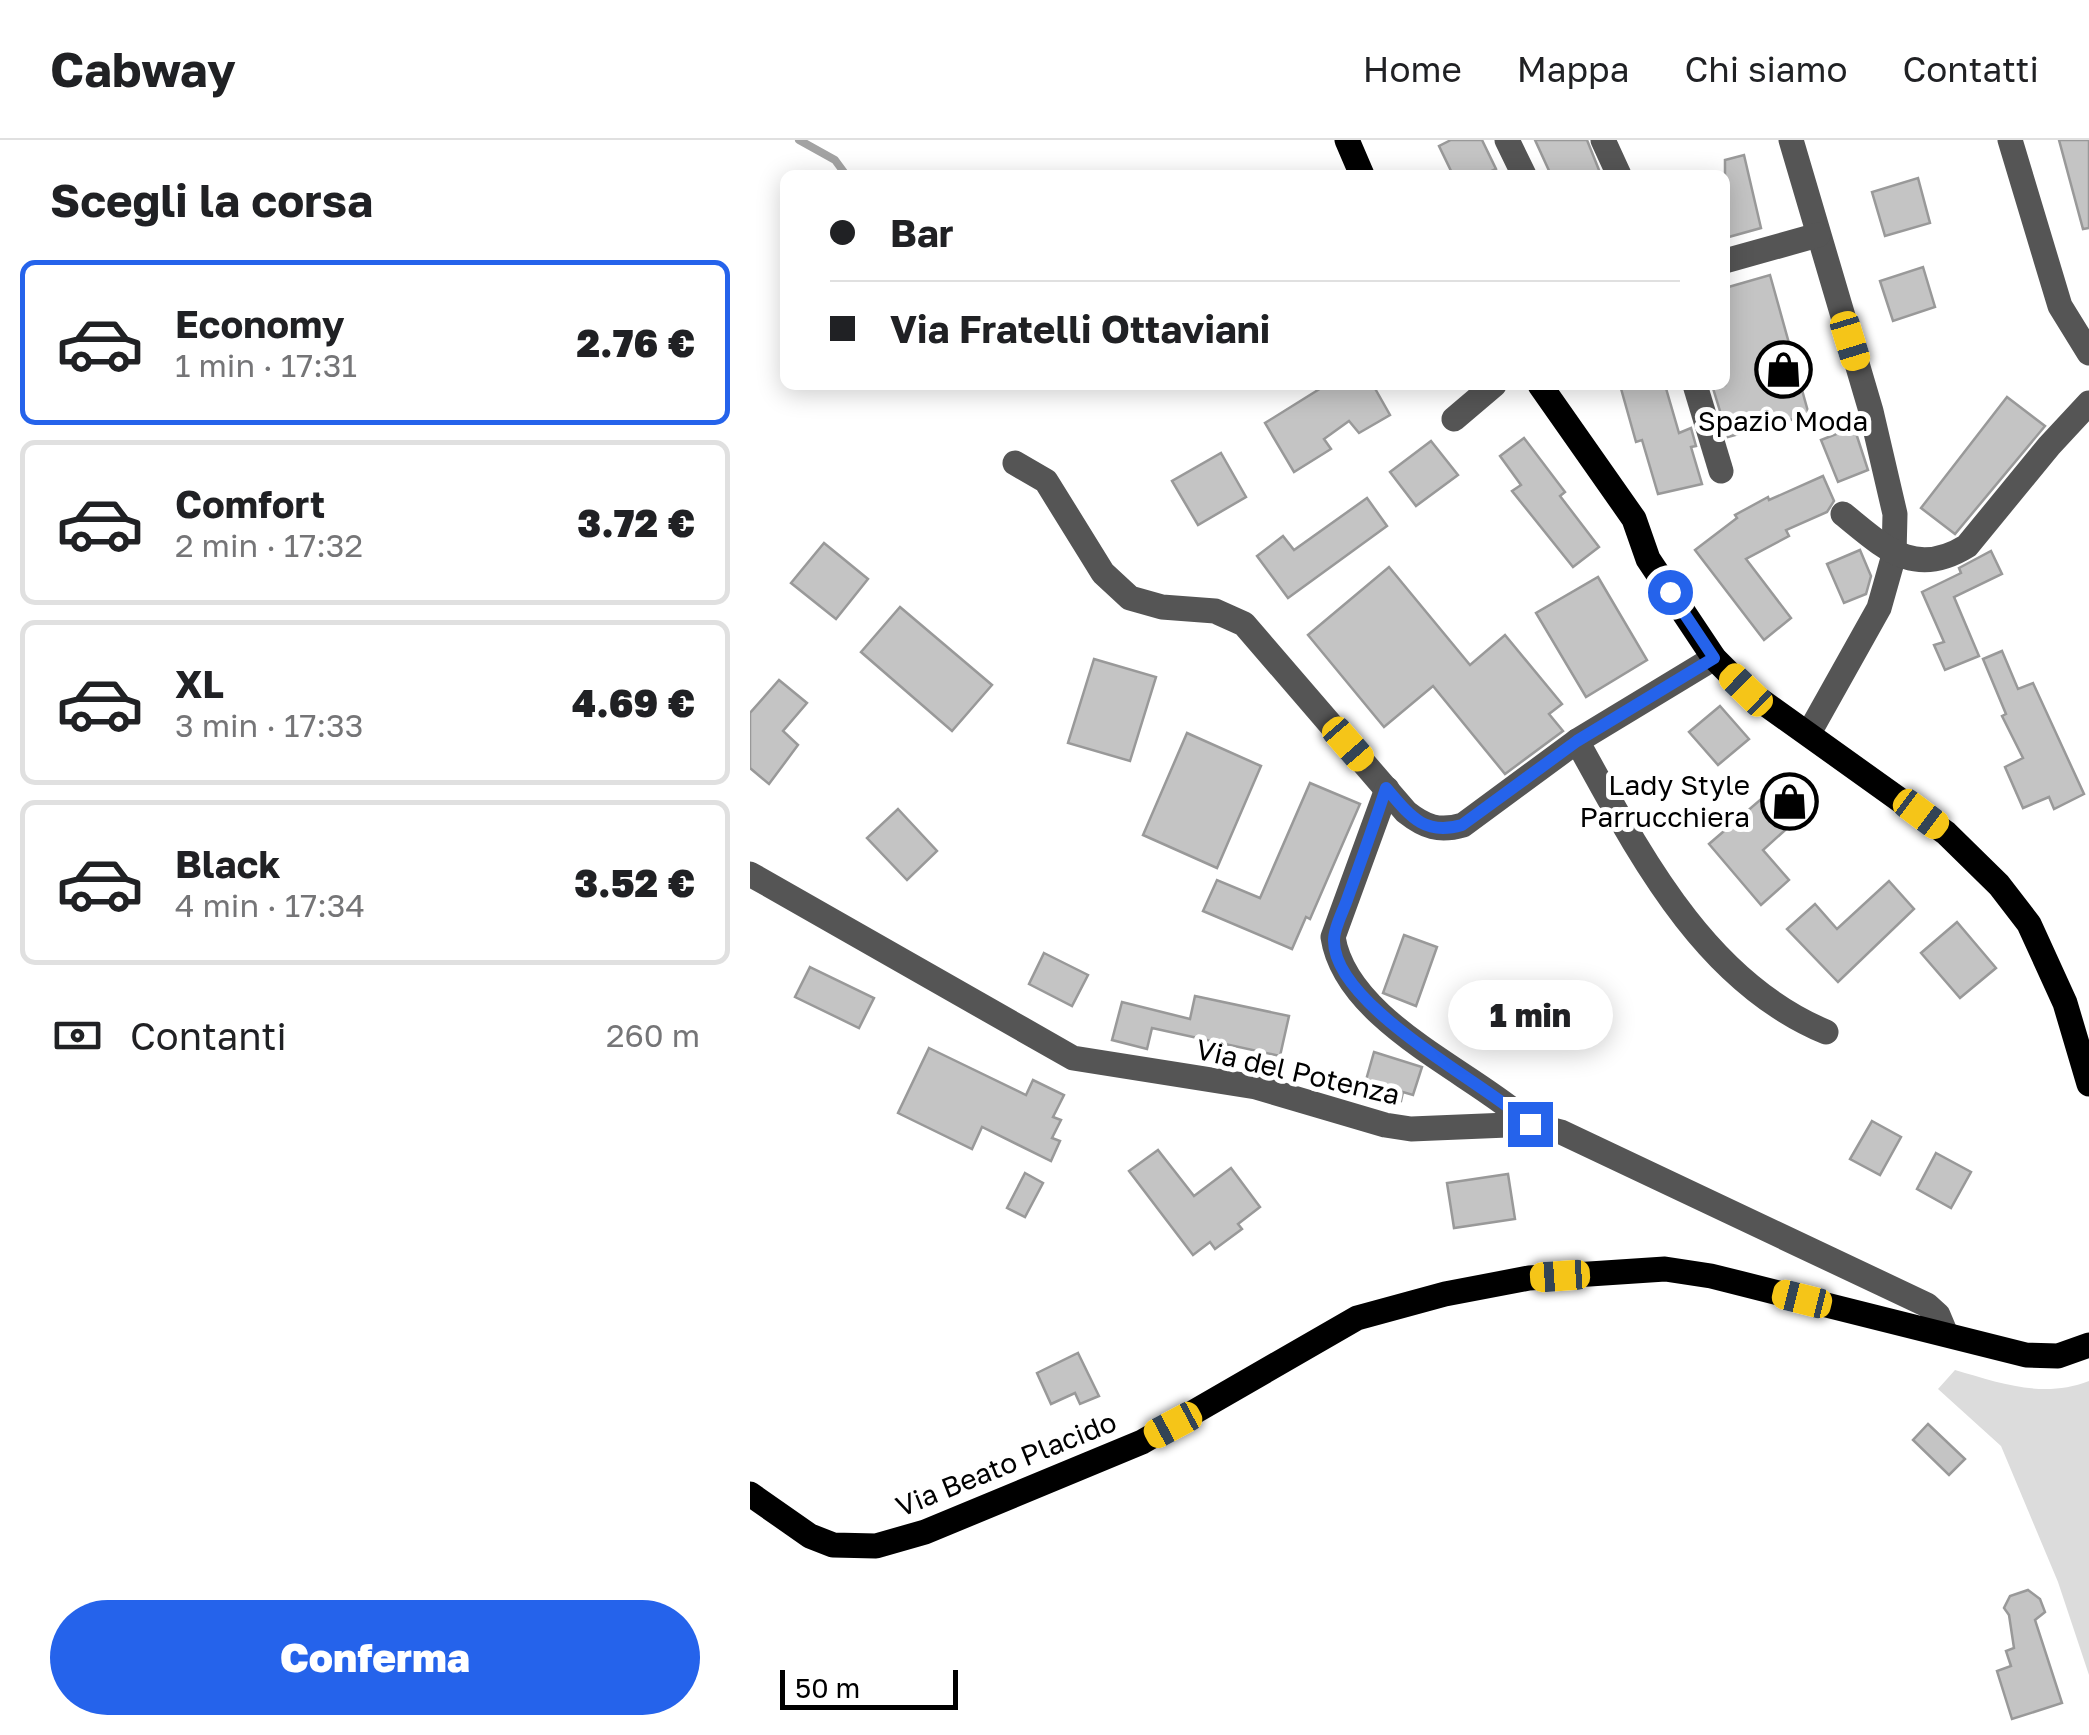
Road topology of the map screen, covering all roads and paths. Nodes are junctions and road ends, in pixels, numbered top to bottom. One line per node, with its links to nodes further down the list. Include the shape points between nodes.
1 (1348, 140): 6 (main road)
2 (1507, 140): 7 (street)
3 (1603, 140): 8 (street)
4 (1792, 140): 9 (street)
5 (2010, 140): 11 (street, via 2060,306)
6 (1360, 170)
7 (1522, 170)
8 (1617, 170)
9 (1818, 235): 10 (street); 20 (street, via 1872,411 1895,514)
10 (1730, 260)
11 (2089, 352)
12 (1488, 390): 16 (street)
13 (1544, 390): 21 (main road, via 1634,519 1648,559)
14 (1696, 390): 18 (street)
15 (2089, 403): 20 (street, via 1967,546 1928,561)
16 (1454, 420)
17 (1015, 463): 24 (street, via 1046,481 1103,573 1130,598 1215,611 1244,624)
18 (1722, 471)
19 (1843, 514): 20 (street)
20 (1894, 555): 22 (street, via 1879,608)
21 (1714, 658): 22 (main road, via 1746,690); 23 (street)
22 (1809, 733): 27 (main road, via 1946,833 1998,885 2028,924 2058,988)
23 (1577, 741): 24 (street, via 1462,825 1442,831 1418,822); 26 (street, via 1647,862 1724,963 1793,1018)
24 (1386, 788): 28 (street, via 1334,937 1340,964 1352,985 1408,1036)
25 (750, 874): 28 (street, Via del Potenza, via 1073,1058 1256,1087 1411,1129)
26 (1826, 1032)
27 (2089, 1084)
28 (1530, 1124): 29 (street, Via del Potenza, via 1588,1143 1927,1305)
29 (1946, 1334): 30 (main road, Via Beato Placido, via 2026,1355 2058,1356); 31 (main road, Via Beato Placido, via 1664,1269 1528,1278 1357,1318 1142,1442 876,1546 833,1545 810,1536)
30 (2089, 1344)
31 (750, 1494)

